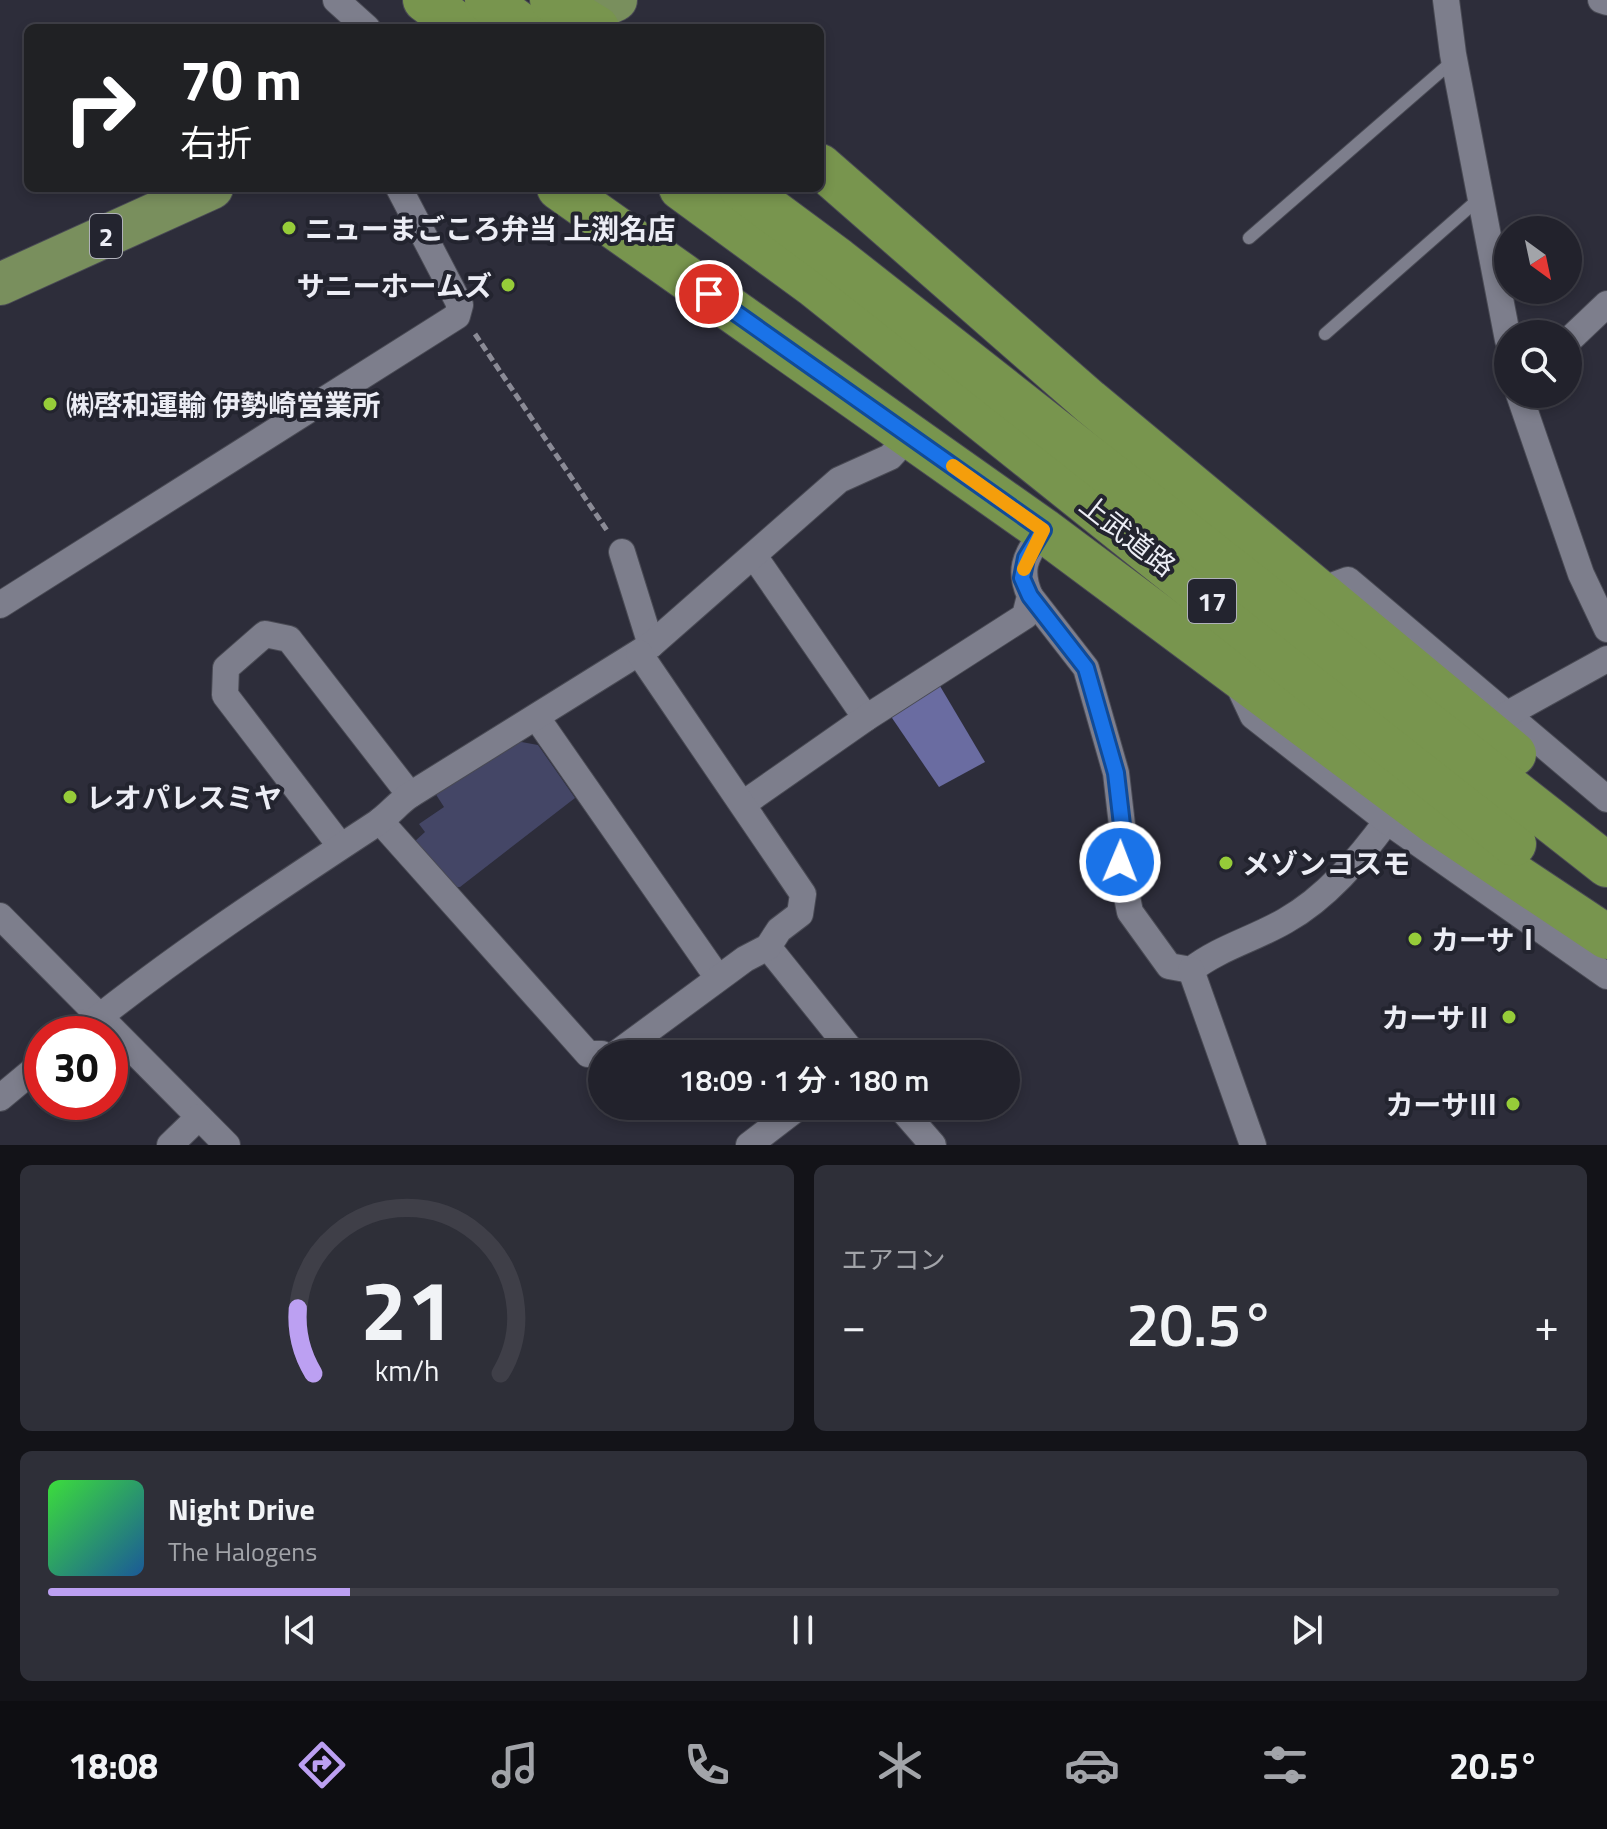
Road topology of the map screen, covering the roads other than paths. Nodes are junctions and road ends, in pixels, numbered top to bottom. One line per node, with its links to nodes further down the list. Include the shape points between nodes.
1 (336, 0): 7 (street)
2 (425, 0): 8 (highway)
3 (487, 0): 9 (highway)
4 (616, 0): 6 (main road)
5 (1446, 0): 10 (street)
6 (570, 18)
7 (363, 24)
8 (458, 24)
9 (520, 24)
10 (1454, 60): 17 (street); 18 (lane)
11 (824, 169): 30 (highway, via 1089,401)
12 (203, 192): 20 (main road, 2)
13 (401, 192): 32 (street, via 460,305 457,316)
14 (565, 192): 26 (highway)
15 (688, 192): 19 (highway, 上武道路 / 17)
16 (745, 192): 19 (highway, 上武道路 / 17)
17 (1483, 195): 22 (street); 24 (lane)
18 (1249, 238)
19 (827, 273): 47 (highway, 上武道路 / 17); 49 (highway, 上武道路 / 17)
20 (0, 284)
21 (1607, 304): 23 (street)
22 (1504, 320)
23 (1582, 328)
24 (1325, 334)
25 (1524, 408): 33 (street, via 1581,574)
26 (910, 435): 27 (highway); 29 (street, via 890,457 839,480)
27 (1043, 530): 31 (street, via 1026,558 1022,578); 36 (highway)
28 (622, 552): 34 (street)
29 (754, 556): 34 (street); 39 (street)
30 (1318, 591): 37 (street, via 1348,580); 45 (highway)
31 (1030, 596): 39 (street, via 1025,616); 52 (street, via 1086,668 1116,773 1120,862 1130,912 1169,966)
32 (0, 605)
33 (1607, 629)
34 (645, 649): 38 (street); 42 (street)
35 (1607, 659): 37 (street)
36 (1231, 669): 44 (street, via 1253,716); 50 (highway, via 1439,825)
37 (1504, 716): 41 (street)
38 (537, 718): 40 (street); 54 (street)
39 (866, 718): 42 (street)
40 (410, 795): 43 (street); 46 (street, via 289,639 265,634 226,668 225,695)
41 (1607, 799)
42 (743, 804): 51 (street, via 803,894 800,914)
43 (380, 821): 46 (street); 59 (street)
44 (1387, 821): 52 (street, via 1362,855 1309,906); 53 (street)
45 (1607, 830)
46 (339, 844): 55 (street)
47 (1607, 865)
48 (0, 916): 55 (street)
49 (1607, 918)
50 (1607, 937)
51 (768, 947): 54 (street); 57 (street)
52 (1191, 970): 69 (street)
53 (1607, 976)
54 (718, 978): 56 (street)
55 (100, 1016)
56 (635, 1040)
57 (843, 1040)
58 (128, 1045): 62 (street)
59 (588, 1054)
60 (24, 1078): 61 (street)
61 (0, 1098)
62 (199, 1117): 65 (street); 66 (street)
63 (782, 1120): 67 (street)
64 (911, 1120): 68 (street)
65 (170, 1145)
66 (227, 1145)
67 (749, 1145)
68 (933, 1145)
69 (1253, 1145)

